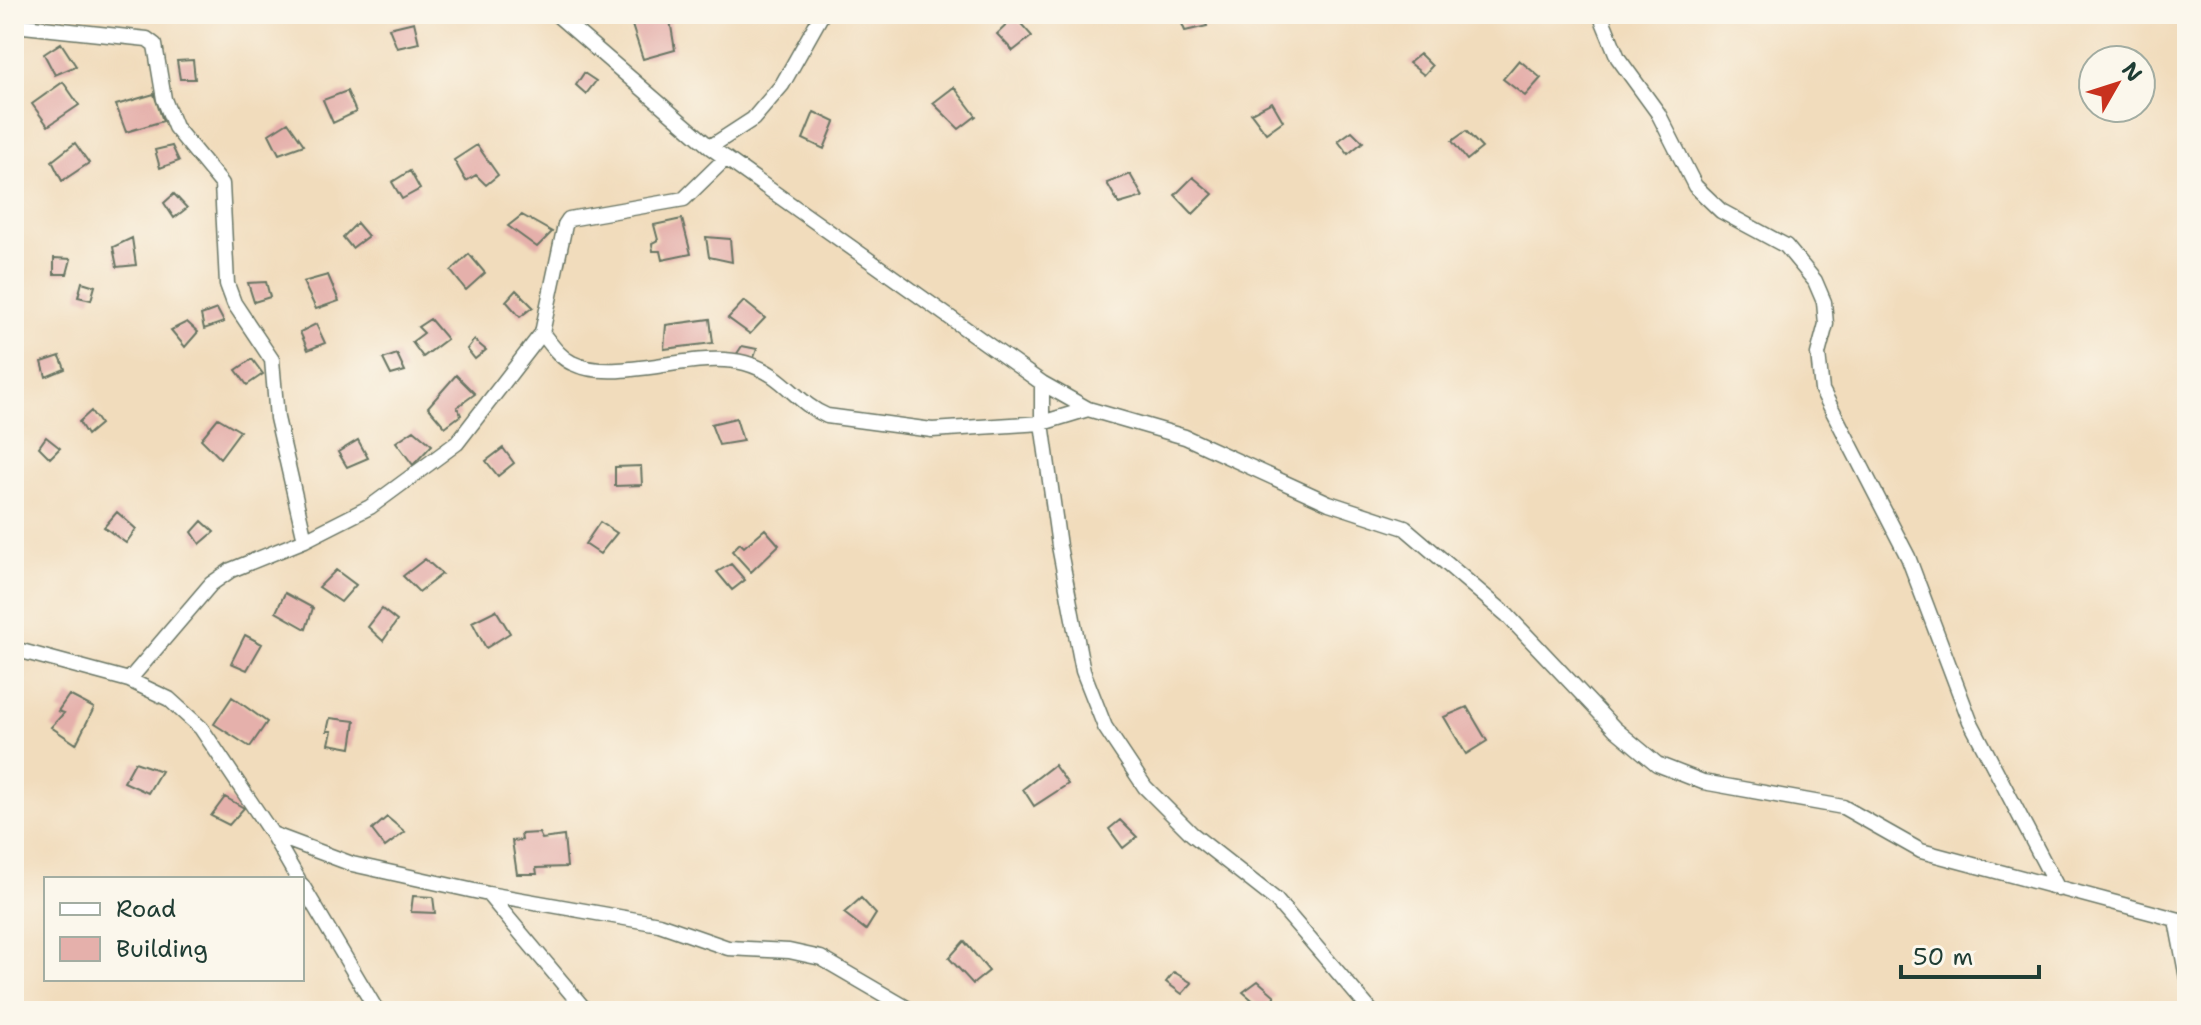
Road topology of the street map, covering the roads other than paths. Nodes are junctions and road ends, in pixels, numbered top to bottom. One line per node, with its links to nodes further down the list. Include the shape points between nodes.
1 (556, 14): 5 (street)
2 (822, 14): 5 (street, via 782,85 753,119)
3 (1600, 14): 17 (street, via 1618,58 1658,113 1695,186 1721,211 1786,246 1815,281 1826,324 1818,354 1822,390 1908,557 1970,721)
4 (14, 25): 11 (street, via 147,39 155,45 164,99 175,127 222,184 227,284 272,360 277,418)
5 (710, 147): 6 (street)
6 (726, 158): 7 (street, via 684,199 569,219); 8 (street)
7 (542, 333): 10 (street, via 563,357 585,368 648,367 709,358 744,362 781,378 827,416 932,430); 11 (street, via 457,443 370,507)
8 (1042, 383): 9 (street); 10 (street)
9 (1088, 409): 10 (street); 17 (street, via 1185,437 1329,503 1405,528 1507,615 1615,729 1657,764 1703,782 1843,807 1921,851)
10 (1042, 423): 24 (street, via 1083,671 1105,727 1145,787 1192,834 1276,900)
11 (305, 540): 13 (street, via 245,562 211,584)
12 (14, 649): 13 (street)
13 (129, 680): 14 (street, via 190,716)
14 (272, 834): 15 (street); 18 (street, via 352,864)
15 (297, 877)
16 (304, 888): 21 (street)
17 (2058, 889): 19 (street)
18 (488, 894): 22 (street); 23 (street, via 659,924 728,948 821,958)
19 (2181, 921): 20 (street)
20 (2187, 978)
21 (377, 1011)
22 (586, 1011)
23 (912, 1011)
24 (1371, 1011)

